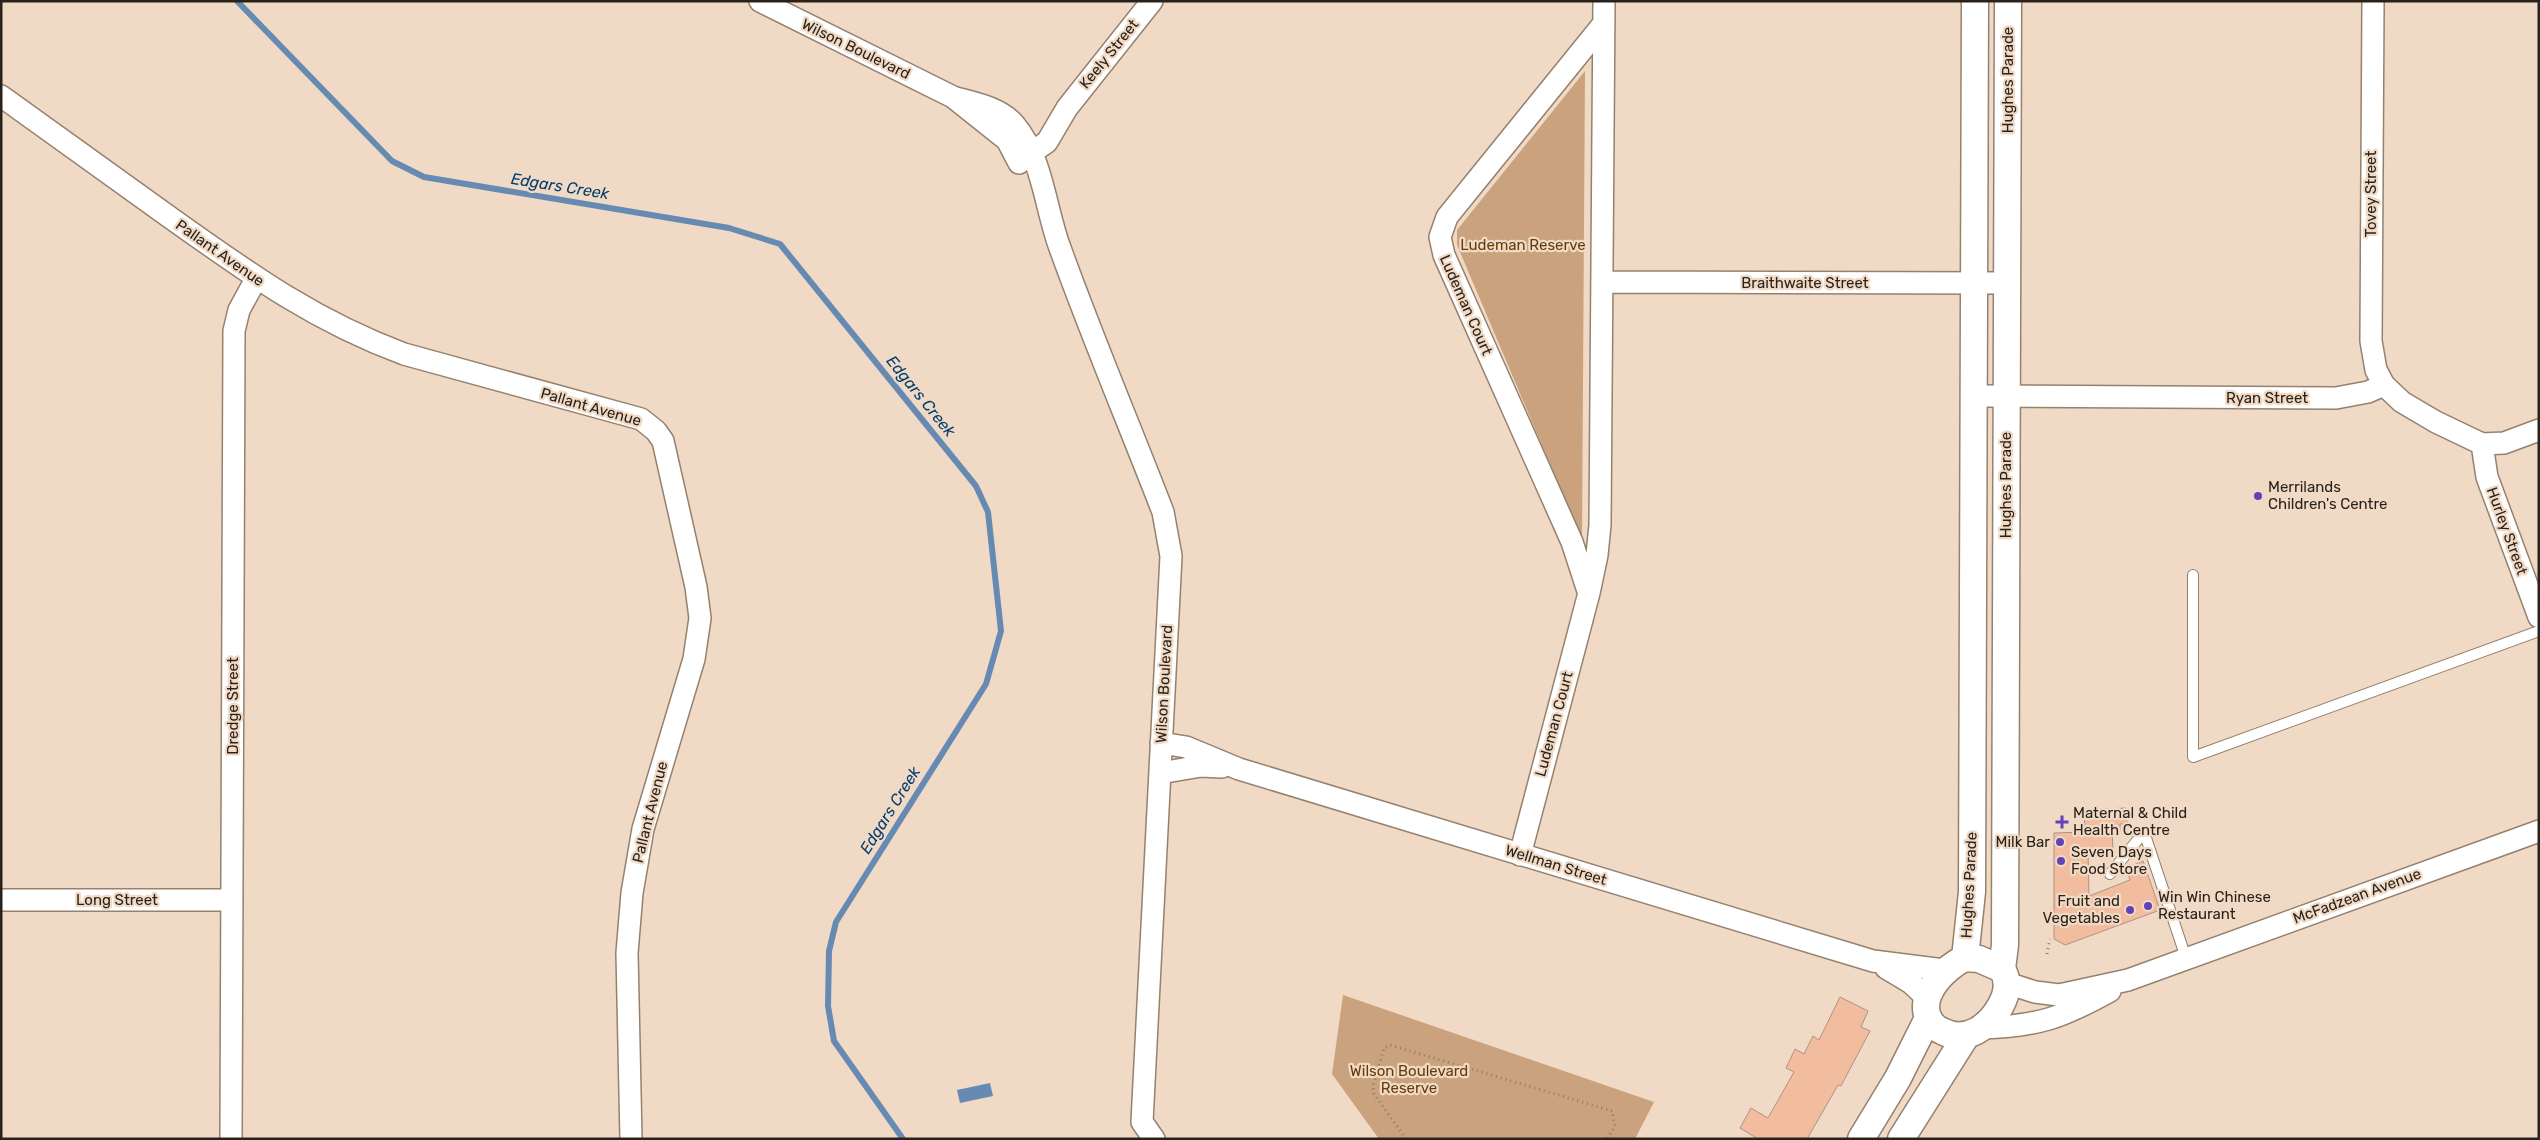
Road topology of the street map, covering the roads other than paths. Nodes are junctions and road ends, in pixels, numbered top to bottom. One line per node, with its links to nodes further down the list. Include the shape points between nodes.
1 (760, 1): 9 (street, Wilson Boulevard, via 953,97)
2 (1152, 1): 9 (street, Keely Street, via 1067,108 1047,142)
3 (1604, 1): 7 (street, Ludeman Court)
4 (1975, 1): 12 (street, Hughes Parade)
5 (2008, 1): 13 (street, Hughes Parade)
6 (2373, 1): 14 (street, Tovey Street, via 2370,341 2376,370)
7 (1604, 23): 11 (street, Ludeman Court); 20 (street, Ludeman Court, via 1447,217 1440,237 1444,255 1572,542)
8 (1, 96): 10 (street, Pallant Avenue)
9 (1024, 150): 23 (street, Wilson Boulevard, via 1034,204 1059,246 1163,512 1171,556)
10 (256, 279): 30 (street, Dredge Street, via 239,310 234,331); 39 (street, Pallant Avenue, via 302,308 372,342 451,368 641,419 663,441 700,618 694,659 643,828 632,893 627,953)
11 (1602, 282): 12 (street, Braithwaite Street); 20 (street, Ludeman Court, via 1600,525)
12 (1974, 283): 13 (street, Braithwaite Street); 15 (street, Hughes Parade)
13 (2008, 283): 16 (street, Hughes Parade)
14 (2384, 385): 16 (street, Ryan Street, via 2368,392 2336,398); 18 (street, via 2402,402)
15 (1974, 396): 16 (street, Ryan Street); 33 (street, Hughes Parade, via 1972,892)
16 (2006, 396): 34 (street, Hughes Parade)
17 (2539, 430): 18 (street, via 2504,443)
18 (2482, 444): 21 (street, Hurley Street, via 2487,477)
19 (2193, 575): 22 (lane, via 2193,757)
20 (1589, 593): 27 (street, Ludeman Court)
21 (2539, 617)
22 (2539, 631)
23 (1161, 743): 24 (street, Wellman Street, via 1186,747); 25 (street, Wilson Boulevard)
24 (1239, 768): 25 (street, Wellman Street, via 1201,766); 27 (street, Wellman Street)
25 (1160, 773): 40 (street, Wilson Boulevard, via 1142,1122)
26 (2536, 830): 31 (street, McFadzean Avenue)
27 (1520, 854): 32 (street, Wellman Street)
28 (2110, 874): 31 (lane, via 2144,832)
29 (1, 900): 30 (street, Long Street)
30 (232, 900): 38 (street, Dredge Street)
31 (2186, 958): 35 (street, McFadzean Avenue)
32 (1873, 960): 33 (street, Wellman Street); 36 (street, Wellman Street, via 1911,983)
33 (1955, 964): 34 (street, via 1979,959); 36 (street, via 1935,982)
34 (2005, 976): 35 (street, McFadzean Avenue, via 2035,992 2059,995); 37 (street, via 1999,1008)
35 (2128, 980): 37 (street, McFadzean Avenue, via 2076,1010 2049,1020)
36 (1928, 1009): 37 (street, via 1931,1024 1949,1035); 41 (street, via 1898,1078)
37 (1974, 1032): 42 (street)
38 (231, 1139)
39 (631, 1139)
40 (1154, 1139)
41 (1861, 1139)
42 (1901, 1139)

